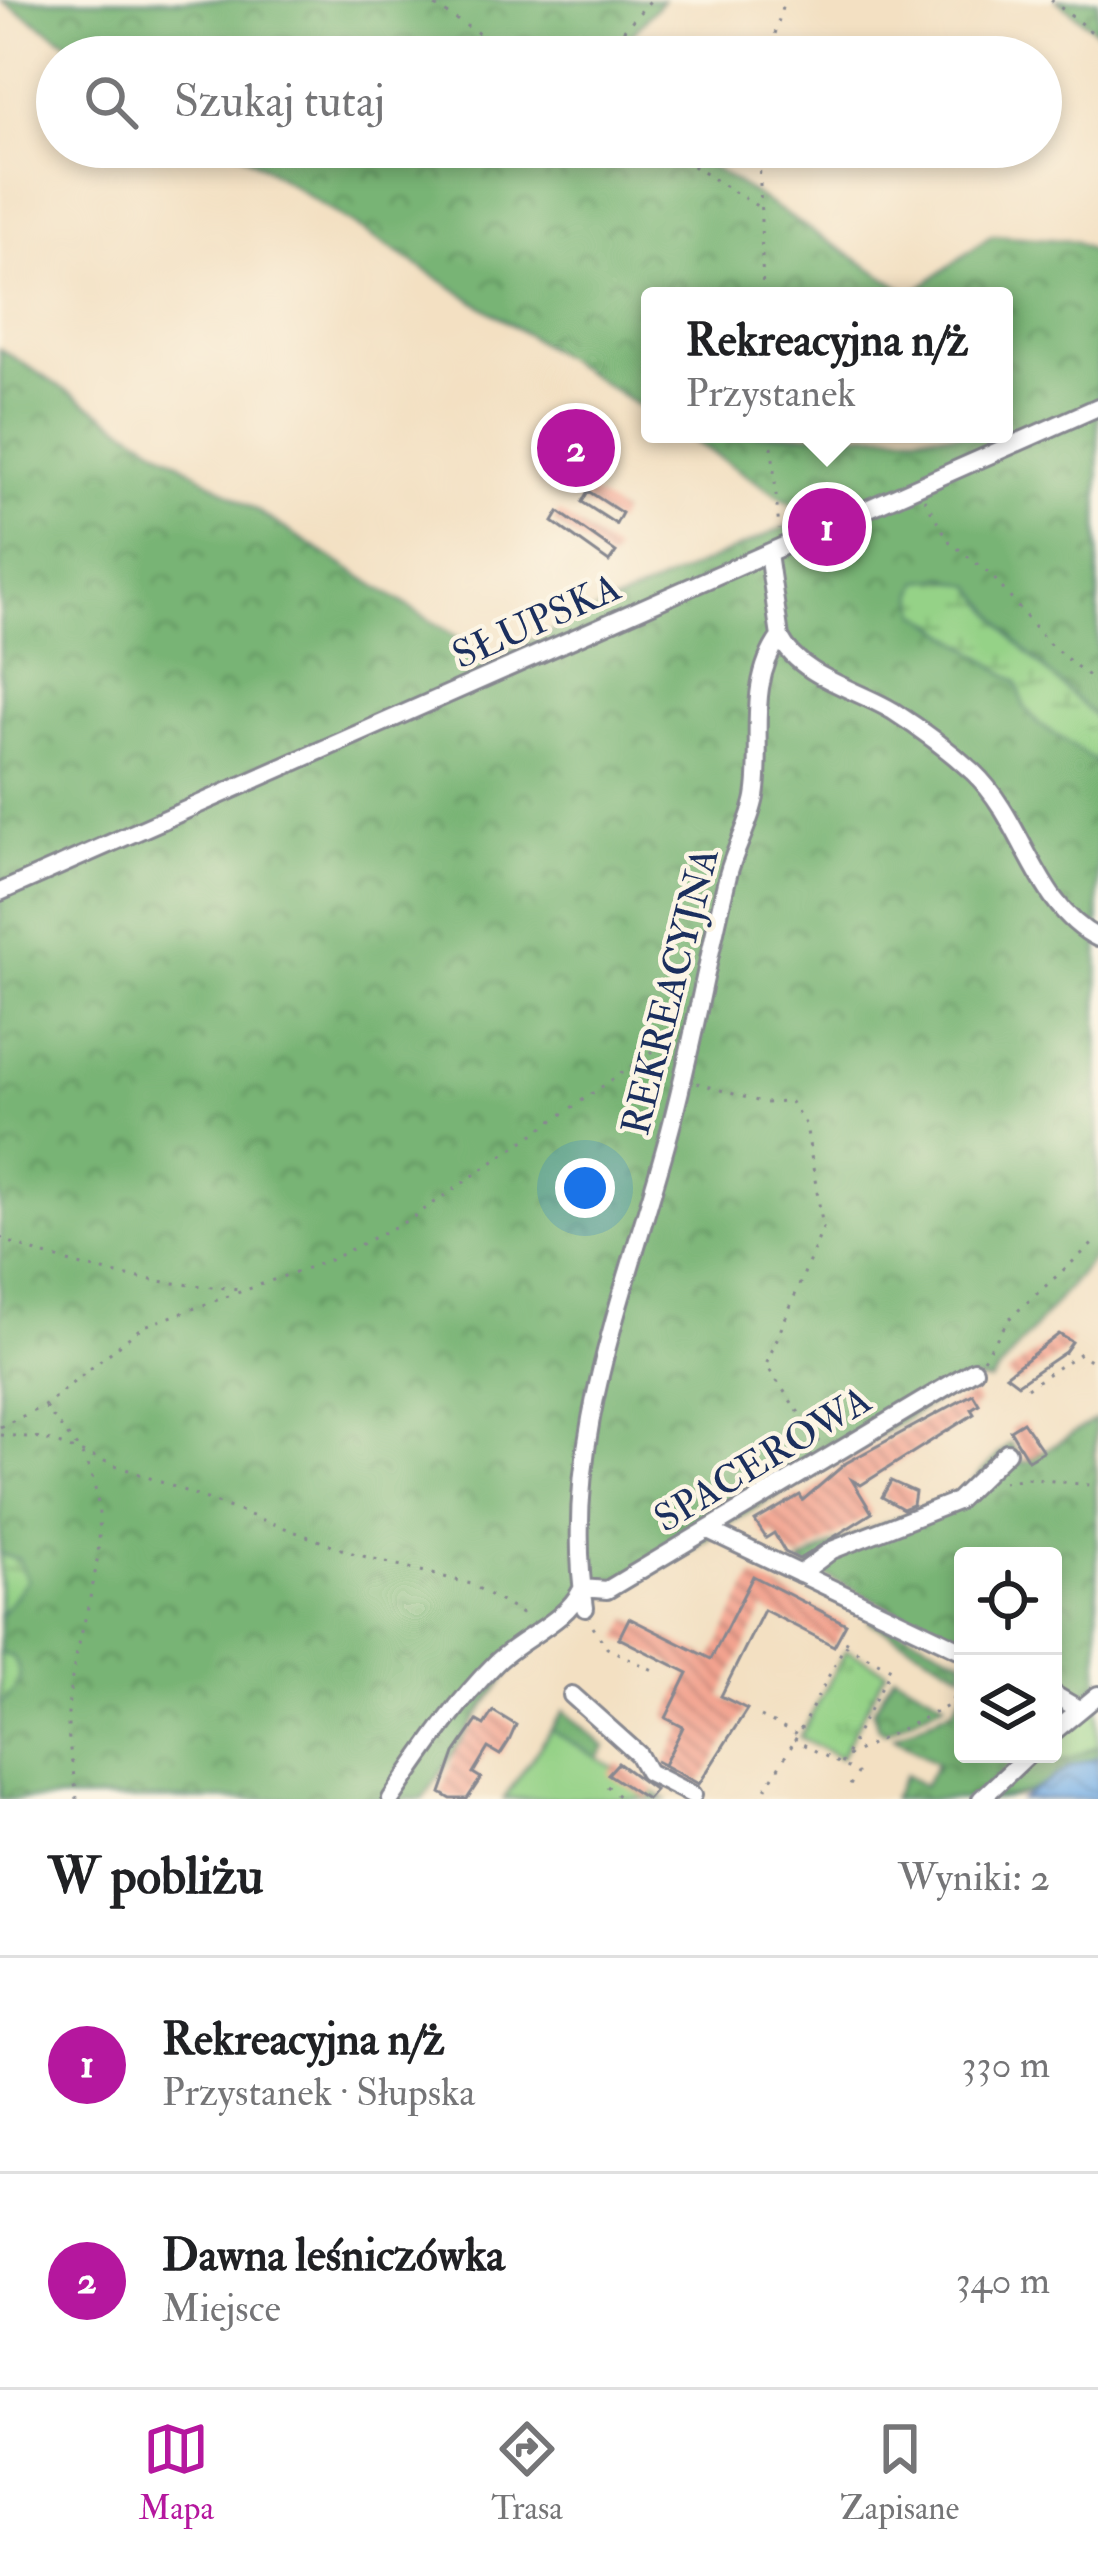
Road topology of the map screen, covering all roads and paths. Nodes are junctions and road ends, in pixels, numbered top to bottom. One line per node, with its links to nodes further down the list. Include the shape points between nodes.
1 (425, 0): 5 (path)
2 (651, 0): 6 (path)
3 (784, 0): 7 (path)
4 (1051, 0): 8 (path)
5 (483, 36)
6 (618, 36)
7 (775, 36)
8 (1098, 37)
9 (696, 168): 11 (path)
10 (759, 168): 11 (path)
11 (760, 208): 12 (path)
12 (763, 287)
13 (1098, 407): 15 (street, SŁUPSKA)
14 (772, 443): 16 (path)
15 (916, 488): 17 (street, SŁUPSKA); 19 (path, via 950,542)
16 (780, 538)
17 (768, 553): 18 (street, REKREACYJNA); 20 (street, SŁUPSKA)
18 (780, 637): 21 (street, via 794,659 892,711 974,773 1016,823 1060,909); 22 (street, REKREACYJNA, via 756,708 755,795)
19 (1098, 684)
20 (0, 892)
21 (1098, 938)
22 (695, 1023): 23 (street, REKREACYJNA); 26 (path, via 412,1218)
23 (684, 1077): 35 (path, via 723,1094 791,1102 806,1125 823,1228 766,1365); 40 (street, REKREACYJNA, via 587,1431)
24 (0, 1238): 26 (path, via 60,1264 151,1284)
25 (1098, 1239): 28 (path, via 1010,1318)
26 (246, 1289): 30 (path, via 142,1327)
27 (1098, 1366): 29 (path, via 1080,1353)
28 (974, 1370): 35 (street, SPACEROWA)
29 (1027, 1388)
30 (44, 1406): 31 (path); 33 (path)
31 (0, 1427)
32 (0, 1435): 33 (path)
33 (80, 1450): 43 (path, via 355,1554 471,1584); 62 (path, via 94,1476 98,1514 93,1596 68,1713)
34 (1007, 1452): 36 (street)
35 (830, 1458): 38 (street, SPACEROWA)
36 (987, 1470): 37 (path, via 1004,1483); 39 (street, via 942,1509 832,1550)
37 (1098, 1486)
38 (708, 1530): 39 (street); 40 (street, SPACEROWA, via 607,1590)
39 (800, 1574): 46 (street)
40 (582, 1588): 41 (street, REKREACYJNA); 43 (street)
41 (585, 1608)
42 (593, 1627): 47 (path, via 607,1648)
43 (544, 1628): 61 (street, via 454,1709)
44 (851, 1633): 45 (path)
45 (845, 1645): 55 (path); 56 (path, via 891,1669)
46 (954, 1648)
47 (655, 1671)
48 (572, 1695): 60 (street, via 648,1772)
49 (954, 1696): 56 (path)
50 (1098, 1696): 52 (street)
51 (1062, 1699): 52 (street)
52 (1080, 1710): 54 (street)
53 (761, 1717): 55 (path)
54 (1062, 1725)
55 (796, 1738): 58 (path); 65 (path)
56 (845, 1757): 58 (path)
57 (1019, 1763): 66 (street)
58 (841, 1764): 59 (path, via 857,1773)
59 (848, 1791)
60 (694, 1795)
61 (397, 1797)
62 (77, 1799)
63 (607, 1799): 64 (path, via 610,1788)
64 (622, 1799)
65 (759, 1799)
66 (981, 1799)

